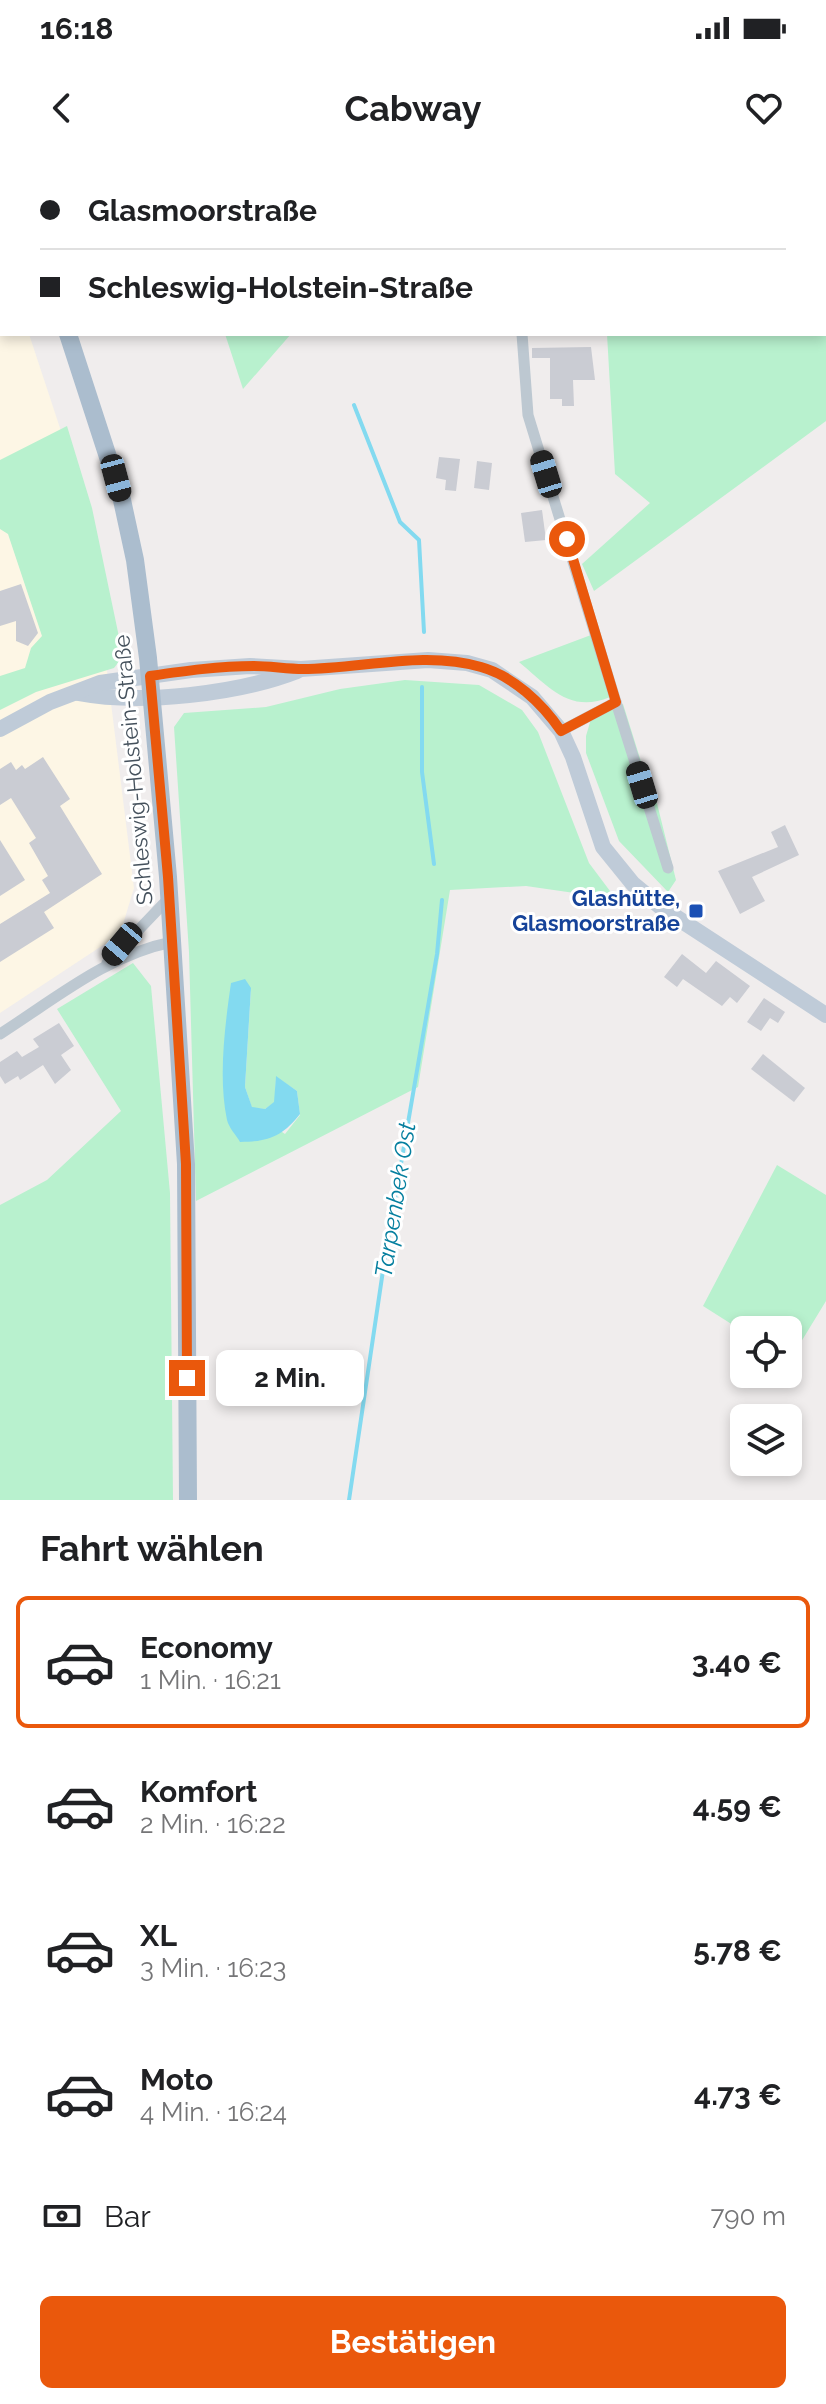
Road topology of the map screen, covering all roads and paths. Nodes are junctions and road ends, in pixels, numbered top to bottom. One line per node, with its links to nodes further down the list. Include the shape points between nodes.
1 (69, 336): 4 (main road, Schleswig-Holstein-Straße, via 122,500)
2 (522, 336): 7 (street, via 528,415)
3 (301, 669): 4 (main road, via 250,666); 6 (main road, via 254,686); 9 (main road, via 428,660 479,666 517,686)
4 (150, 676): 5 (main road, via 100,683); 6 (main road, Schleswig-Holstein-Straße)
5 (78, 693): 6 (main road); 8 (main road)
6 (152, 695): 11 (main road, Schleswig-Holstein-Straße)
7 (616, 702): 9 (street); 10 (street)
8 (0, 729)
9 (561, 731): 14 (main road, via 603,847 633,884)
10 (668, 868)
11 (169, 898): 12 (main road, Schleswig-Holstein-Straße); 13 (street)
12 (172, 942): 13 (street); 16 (main road, Schleswig-Holstein-Straße, via 186,1164)
13 (104, 966): 15 (street)
14 (826, 1015)
15 (0, 1034)
16 (188, 1500)

